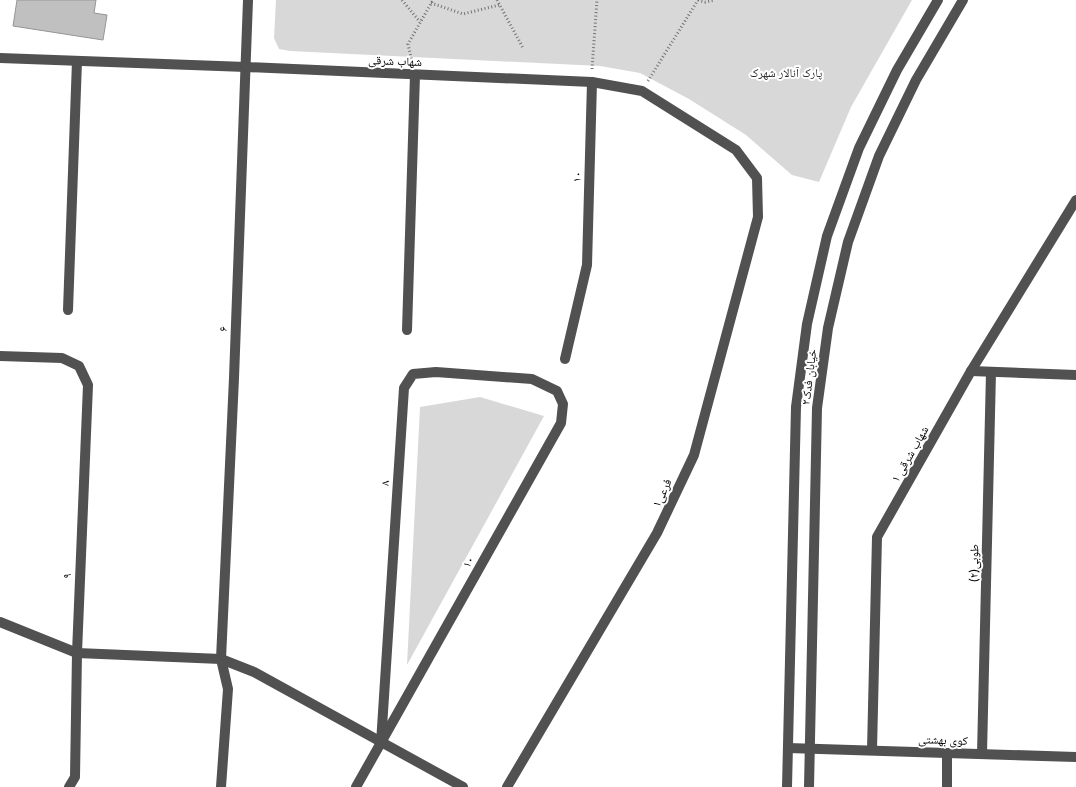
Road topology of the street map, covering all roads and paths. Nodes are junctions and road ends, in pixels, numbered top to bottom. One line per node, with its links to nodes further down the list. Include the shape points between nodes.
1 (248, 0): 15 (street, ۶)
2 (402, 0): 11 (path)
3 (497, 0): 10 (path)
4 (596, 0): 17 (path)
5 (698, 0): 6 (path); 18 (path)
6 (715, 0)
7 (938, 0): 33 (street, خیابان فدک۲, via 897,70 859,148 827,236 807,324 796,407)
8 (963, 0): 34 (street, خیابان فدک۲, via 916,80 879,156 848,242 828,328 817,408)
9 (432, 2): 10 (path, via 463,14); 11 (path)
10 (499, 5): 12 (path)
11 (420, 22): 16 (path, via 408,44)
12 (522, 48)
13 (0, 58): 14 (street, شهاب شرقی)
14 (77, 61): 15 (street, شهاب شرقی); 21 (street)
15 (246, 67): 16 (street, شهاب شرقی); 31 (street, ۶)
16 (415, 74): 17 (street, شهاب شرقی); 22 (street)
17 (592, 82): 18 (street, شهاب شرقی); 24 (street, ۱۰, via 587,265)
18 (642, 91): 19 (street, شهاب شرقی, via 736,150)
19 (757, 178): 43 (street, فرعی۱, via 758,217 694,455 657,533)
20 (1076, 200): 25 (street, شهاب شرقی ۱)
21 (68, 310)
22 (407, 330)
23 (0, 356): 30 (street, ۹, via 62,358 79,366 88,385)
24 (564, 359)
25 (971, 371): 26 (street); 35 (street, شهاب شرقی ۱, via 877,537)
26 (991, 372): 27 (street); 37 (street, طوبی(۲))
27 (1076, 375)
28 (557, 391): 32 (street, ۱۰, via 563,404 561,423); 32 (street, ۸, via 532,379 436,372 413,374 404,388)
29 (0, 622): 30 (street)
30 (77, 653): 31 (street); 39 (street, ۹, via 75,777)
31 (221, 659): 32 (street, via 254,672); 40 (street, ۶, via 228,689)
32 (381, 743): 41 (street, ۱۰); 42 (street)
33 (788, 748): 34 (street, کوی بهشتی); 44 (street, خیابان فدک۲)
34 (810, 749): 35 (street, کوی بهشتی); 45 (street, خیابان فدک۲)
35 (872, 750): 36 (street, کوی بهشتی)
36 (948, 753): 37 (street, کوی بهشتی); 46 (street)
37 (982, 754): 38 (street, کوی بهشتی)
38 (1076, 757)
39 (70, 787)
40 (221, 787)
41 (356, 787)
42 (463, 787)
43 (507, 787)
44 (788, 787)
45 (809, 787)
46 (947, 787)

